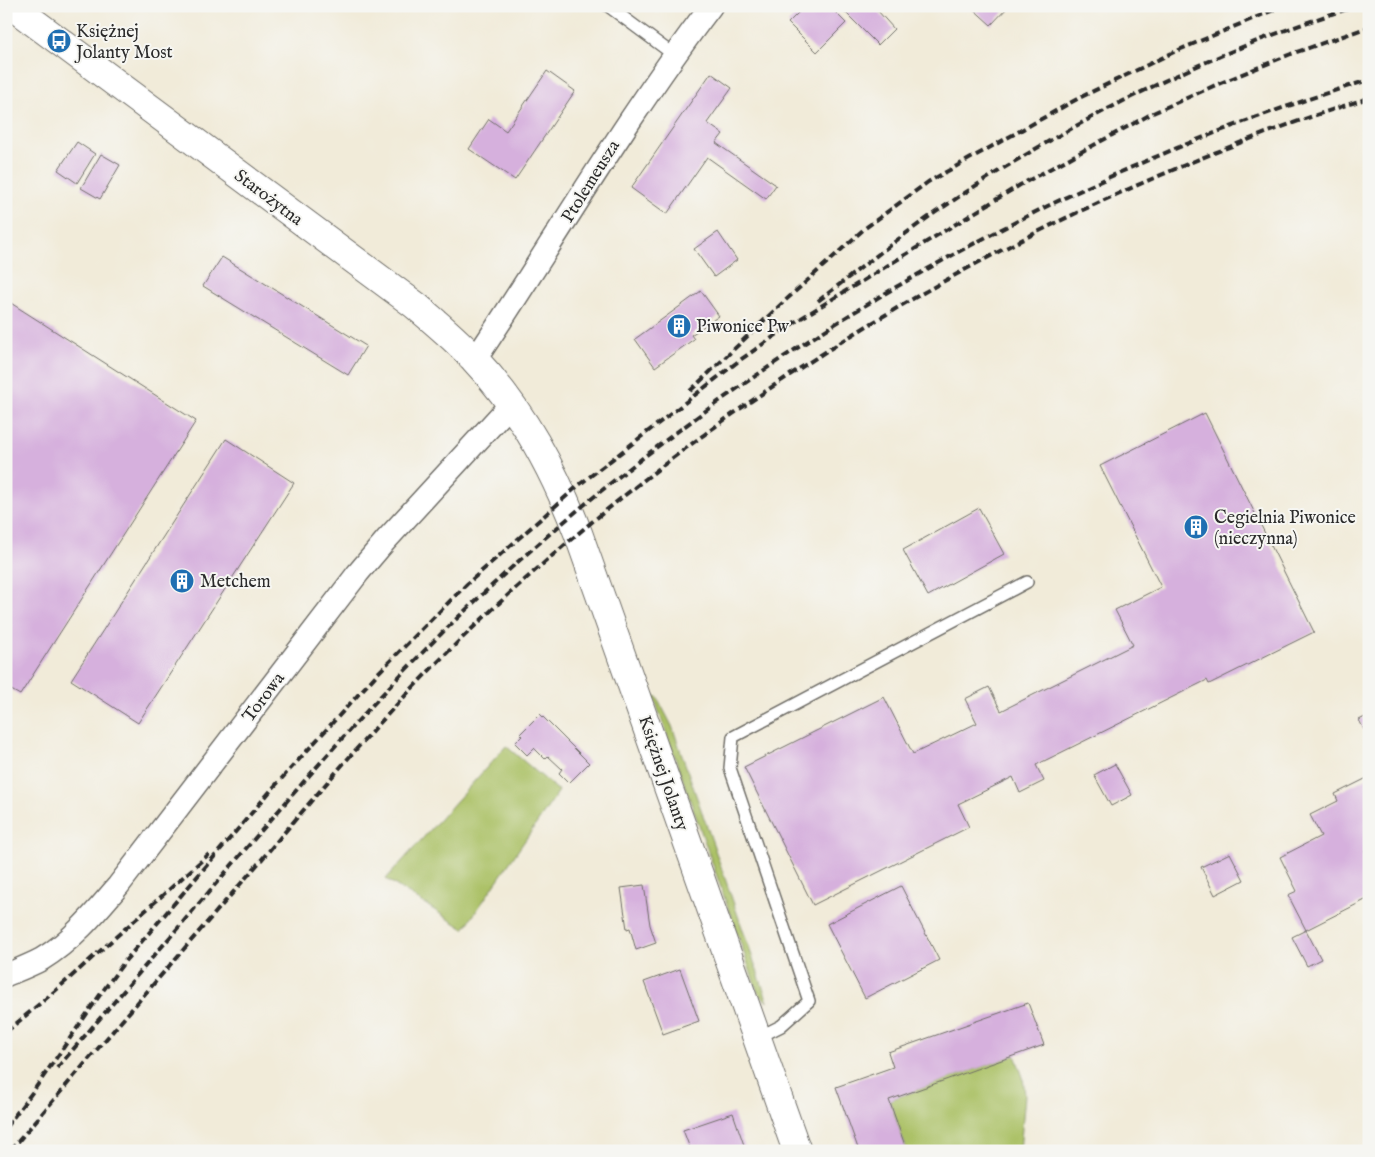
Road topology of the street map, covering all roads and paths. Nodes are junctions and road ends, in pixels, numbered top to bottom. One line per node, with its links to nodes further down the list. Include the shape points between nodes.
1 (12, 6): 5 (street, Starożytna, via 415,305)
2 (608, 6): 4 (lane)
3 (711, 6): 4 (street, Ptolemeusza)
4 (674, 55): 5 (street, Ptolemeusza)
5 (475, 360): 6 (street, Starożytna)
6 (511, 404): 8 (street, Torowa, via 358,573 95,913 42,959); 9 (street, Księżnej Jolanty, via 540,450 578,532)
7 (1028, 582): 9 (lane, via 733,737 730,768 809,1001 780,1026)
8 (6, 974)
9 (757, 1038): 10 (street, Księżnej Jolanty)
10 (797, 1151)

